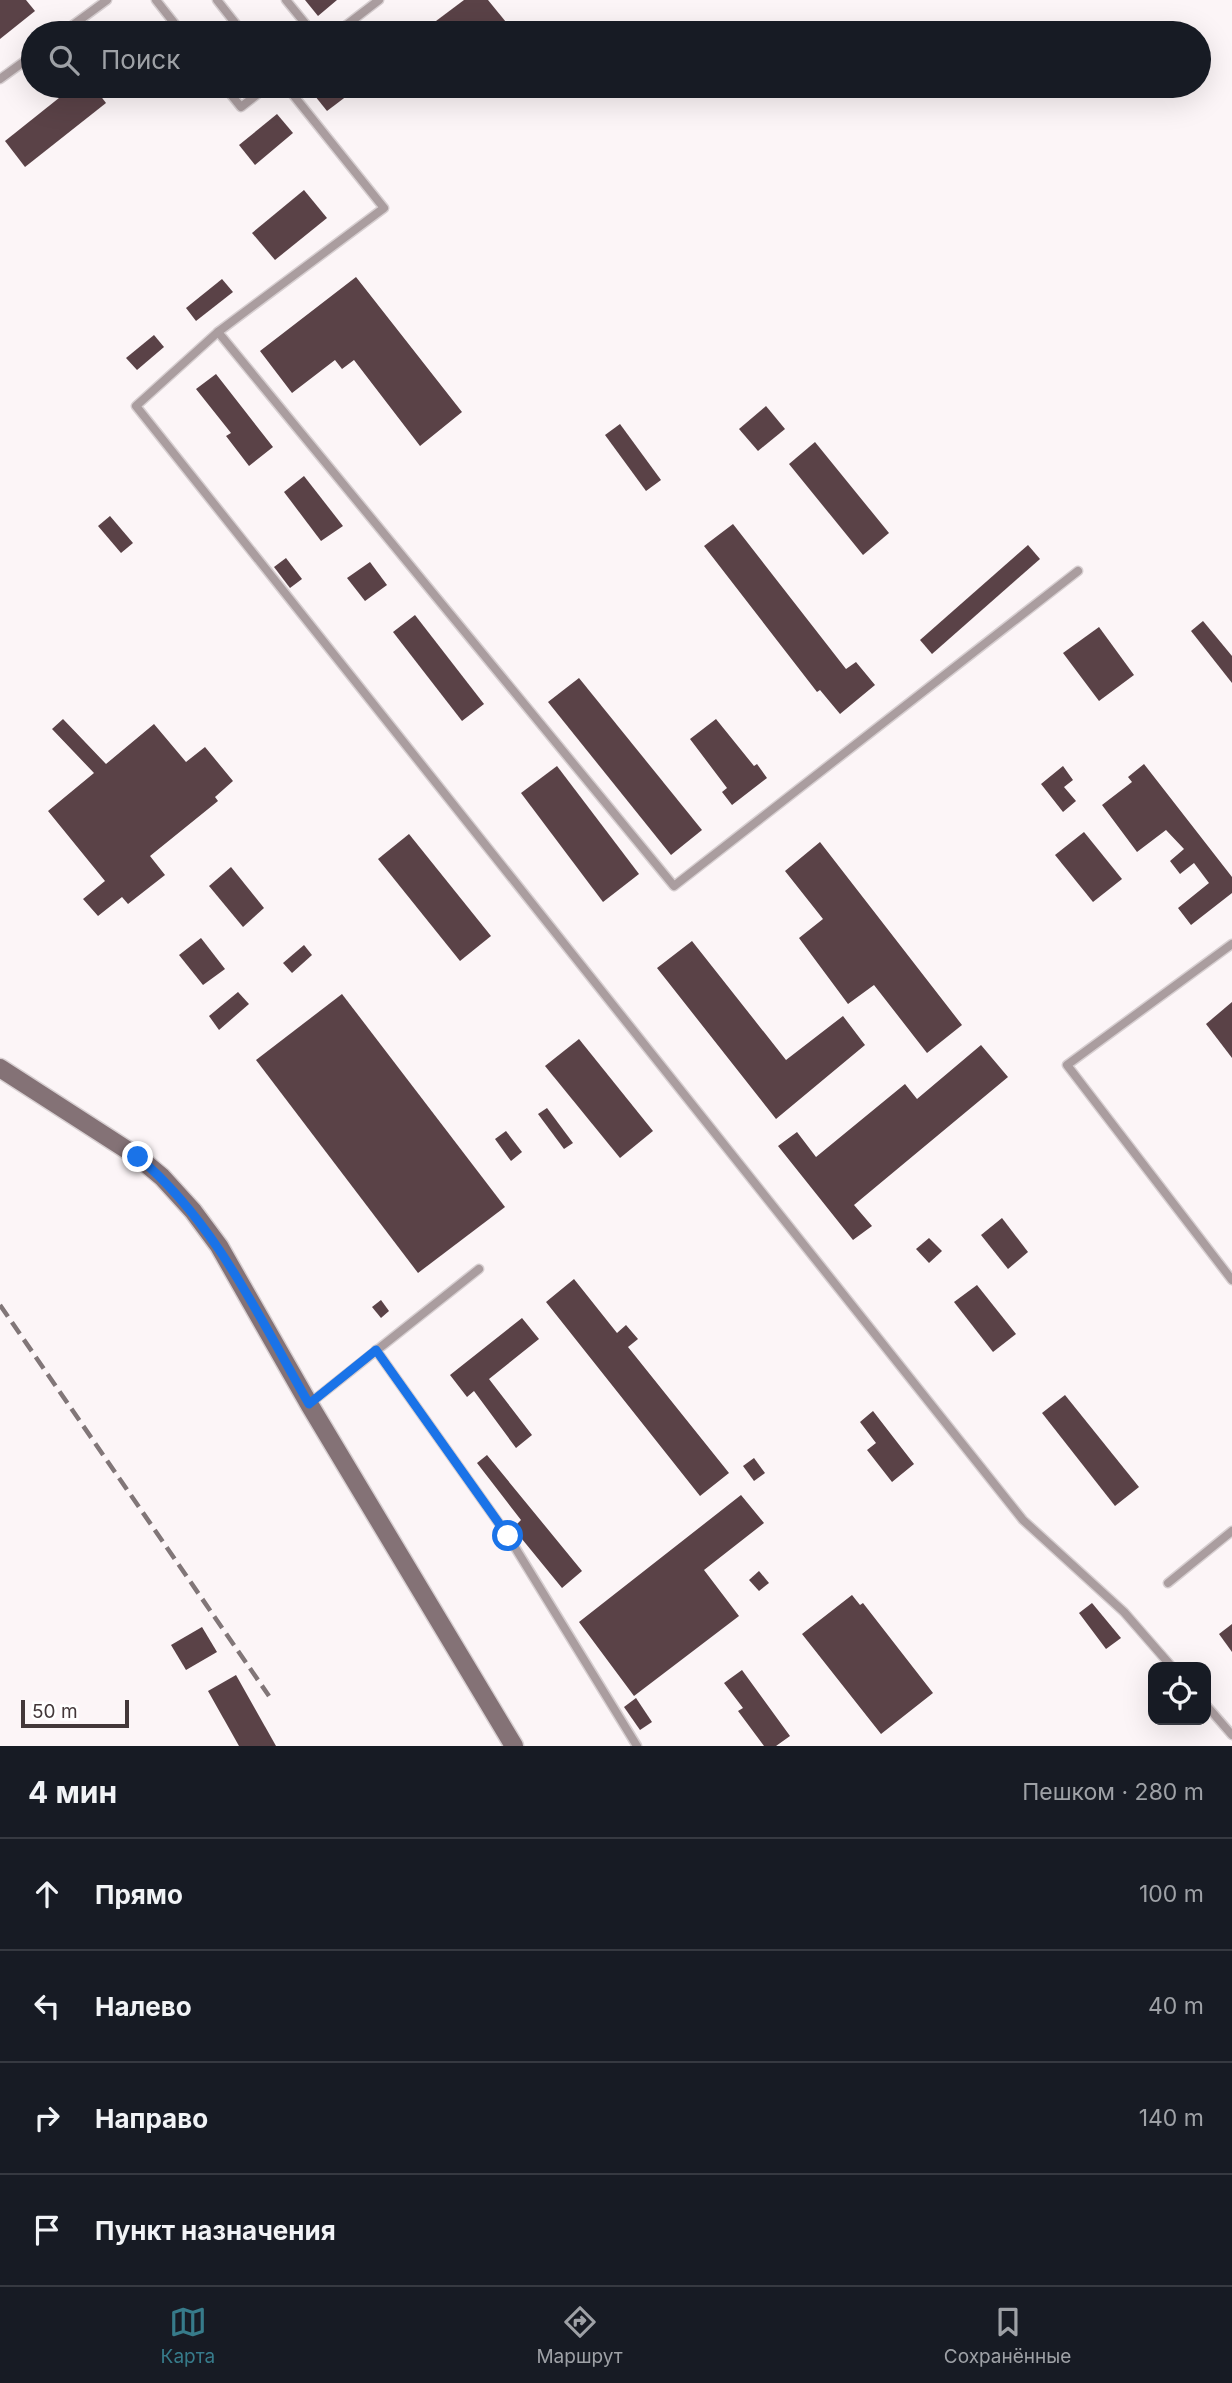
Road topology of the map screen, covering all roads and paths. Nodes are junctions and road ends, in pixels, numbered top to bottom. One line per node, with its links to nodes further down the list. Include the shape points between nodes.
1 (107, 0): 6 (lane)
2 (156, 0): 7 (lane)
3 (217, 0): 8 (lane)
4 (286, 0): 9 (lane)
5 (379, 0): 10 (lane)
6 (78, 21)
7 (173, 21)
8 (234, 21)
9 (303, 21)
10 (352, 21)
11 (21, 64): 12 (lane)
12 (0, 79)
13 (234, 98): 14 (lane, via 241,107)
14 (253, 98)
15 (296, 98): 16 (lane, via 384,208)
16 (218, 332): 17 (lane, via 674,886); 26 (lane, via 136,406 1023,1520 1124,1612)
17 (1078, 571)
18 (1232, 944): 21 (lane, via 1067,1065)
19 (0, 1068): 23 (street, via 115,1141 162,1177 219,1246)
20 (479, 1269): 22 (lane)
21 (1232, 1280)
22 (376, 1350): 23 (lane); 30 (lane, via 508,1536)
23 (309, 1404): 29 (street)
24 (1232, 1531): 25 (lane)
25 (1168, 1583)
26 (1168, 1662)
27 (1211, 1711): 28 (lane)
28 (1232, 1735)
29 (514, 1746)
30 (637, 1746)

